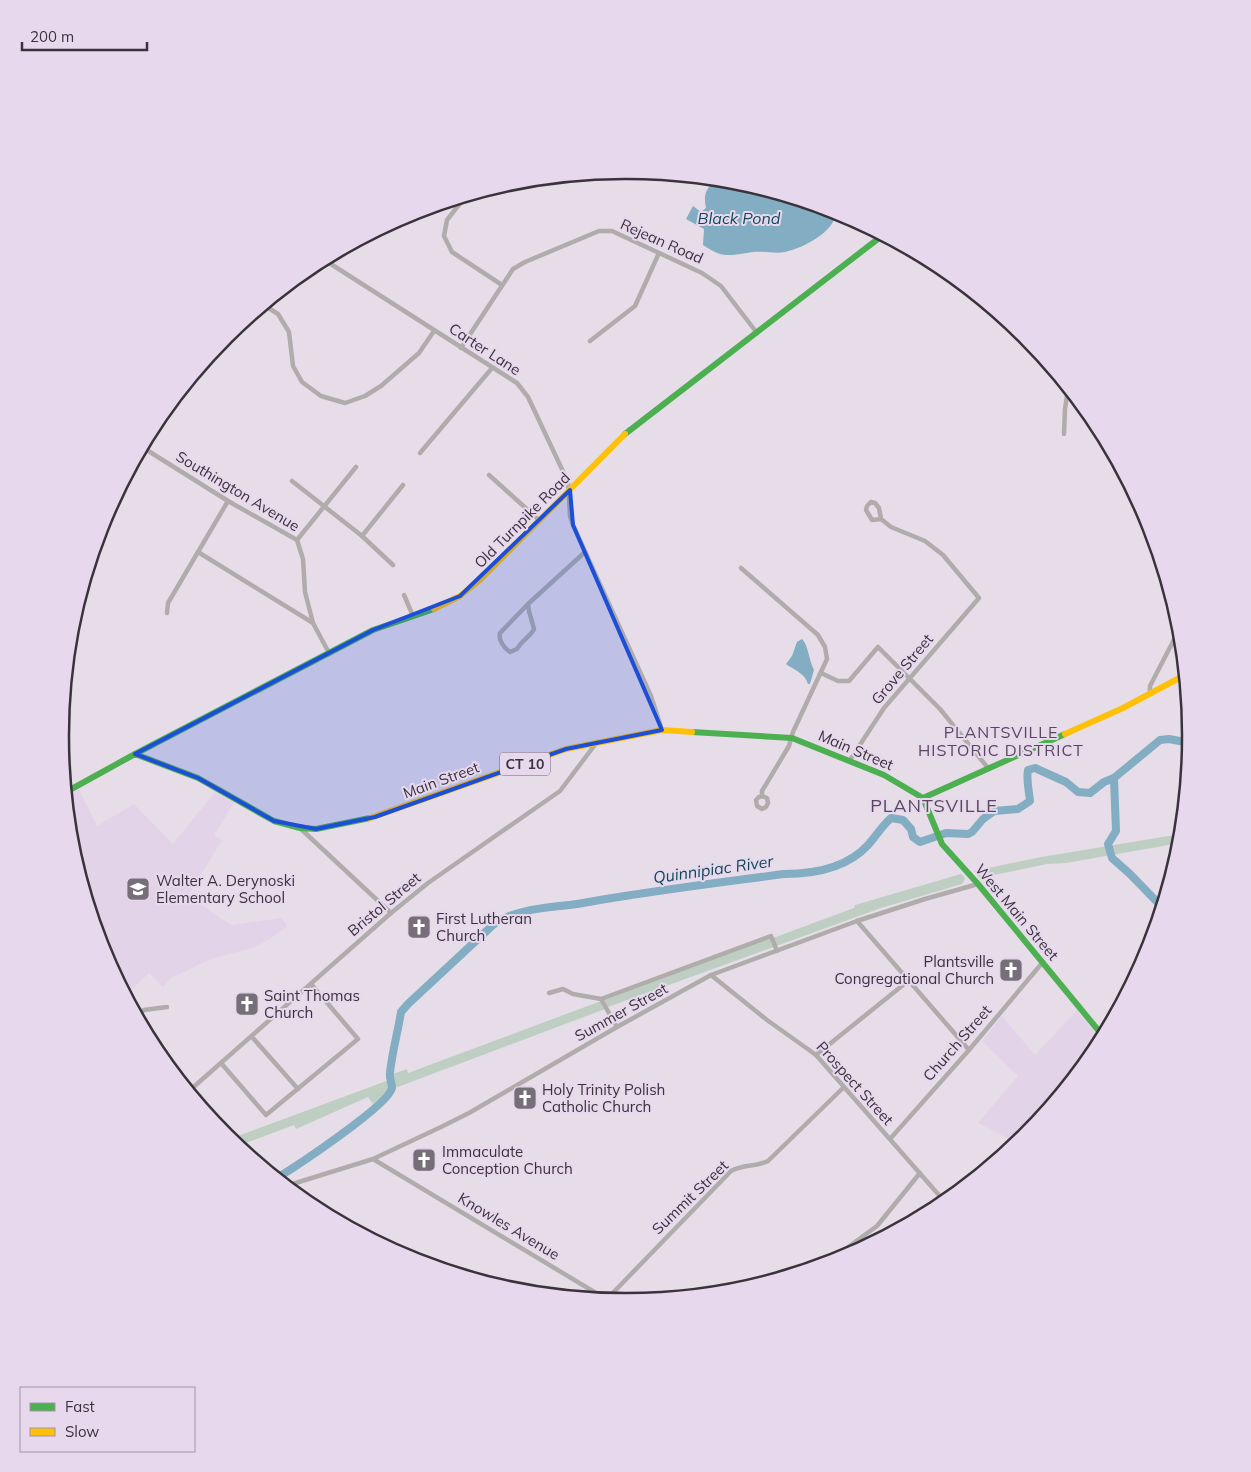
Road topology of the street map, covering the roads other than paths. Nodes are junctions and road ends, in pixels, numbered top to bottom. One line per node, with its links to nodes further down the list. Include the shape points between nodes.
1 (459, 205): 5 (street, via 447,220 444,236 452,252)
2 (877, 240): 8 (main road, Old Turnpike Road)
3 (660, 253): 5 (street, Rejean Road, via 612,231 599,231 524,262 513,269); 8 (street, Rejean Road, via 702,273 720,286); 9 (street, via 635,306)
4 (330, 264): 7 (street, Carter Lane)
5 (502, 285): 10 (street, Rejean Road)
6 (269, 308): 7 (street, via 278,314 289,332 293,366 302,382 321,396 345,403 381,386 419,353)
7 (434, 332): 10 (street, Carter Lane)
8 (757, 333): 20 (main road, Old Turnpike Road, via 630,429)
9 (590, 341)
10 (461, 348): 11 (street, Carter Lane)
11 (492, 368): 15 (street); 20 (street, Carter Lane, via 517,384 528,397)
12 (1067, 396): 13 (street)
13 (1064, 434)
14 (148, 451): 21 (street, Southington Avenue)
15 (420, 453)
16 (356, 467): 22 (street)
17 (489, 475): 23 (street)
18 (292, 481): 22 (street)
19 (403, 485): 25 (street)
20 (570, 490): 23 (main road, Old Turnpike Road); 28 (street, Carter Lane, via 570,516)
21 (228, 501): 26 (street, Southington Avenue); 27 (street)
22 (325, 506): 25 (street); 26 (street)
23 (539, 520): 34 (main road, Old Turnpike Road, via 460,596)
24 (881, 520): 40 (street, Grove Street, via 925,541 943,556 979,598)
25 (362, 536): 29 (street)
26 (297, 540): 35 (street, Southington Avenue)
27 (198, 552): 33 (street, via 168,603); 35 (street)
28 (585, 552): 32 (street); 42 (street, Carter Lane, via 651,696)
29 (393, 565)
30 (740, 568): 38 (street, via 818,635 825,647 827,660)
31 (404, 595): 34 (street)
32 (528, 604): 32 (street, via 500,633 502,644 510,652 533,632)
33 (167, 613)
34 (413, 616): 37 (main road, Old Turnpike Road, via 373,630)
35 (313, 624): 37 (street, Southington Avenue)
36 (1174, 640): 41 (street, via 1150,686)
37 (329, 653): 45 (main road, Old Turnpike Road)
38 (821, 673): 40 (street, via 838,681 849,681 878,647); 43 (street)
39 (1179, 678): 41 (main road)
40 (910, 679): 46 (street, Grove Street, via 884,708); 47 (street, via 940,709)
41 (1150, 694): 47 (main road)
42 (662, 730): 43 (main road, Main Street / CT 10); 44 (main road, Main Street / CT 10)
43 (792, 738): 46 (main road, Main Street / CT 10); 49 (street)
44 (597, 742): 51 (main road, Main Street / CT 10, via 566,749 375,817 316,829); 53 (street, Bristol Street, via 560,791 428,883)
45 (135, 754): 48 (main road); 51 (main road, Main Street / CT 10, via 198,778 274,821)
46 (850, 760): 50 (main road, Main Street / CT 10)
47 (988, 768): 50 (main road)
48 (72, 789)
49 (762, 796)
50 (923, 798): 52 (main road, West Main Street, via 938,836)
51 (300, 828): 53 (street)
52 (978, 884): 54 (street, Summer Street); 56 (main road, West Main Street)
53 (391, 913): 59 (street, Bristol Street)
54 (857, 922): 55 (street, Summer Street); 58 (street)
55 (777, 951): 57 (street, Summer Street); 61 (street, via 771,936)
56 (1043, 962): 65 (main road, West Main Street); 67 (street, Church Street)
57 (711, 976): 64 (street, Summer Street); 68 (street, Prospect Street)
58 (908, 981): 67 (street); 68 (street)
59 (311, 984): 66 (street, Bristol Street); 72 (street, via 358,1039)
60 (549, 993): 61 (street, via 563,990)
61 (601, 1000): 64 (street)
62 (167, 1008): 63 (street)
63 (142, 1012)
64 (617, 1027): 74 (street, Summer Street, via 469,1113)
65 (1098, 1030)
66 (252, 1037): 69 (street, Bristol Street); 72 (street)
67 (969, 1050): 73 (street, Church Street)
68 (816, 1055): 71 (street, Prospect Street)
69 (221, 1063): 70 (street, Bristol Street); 72 (street, via 266,1115)
70 (194, 1087)
71 (844, 1087): 73 (street, Prospect Street); 80 (street, Summit Street, via 768,1161 731,1171)
72 (298, 1089)
73 (890, 1139): 75 (street, Prospect Street)
74 (373, 1158): 76 (street, Summer Street); 79 (street, Knowles Avenue)
75 (920, 1173): 77 (street, Prospect Street); 78 (street, via 877,1226)
76 (294, 1183)
77 (940, 1196)
78 (851, 1244)
79 (593, 1292)
80 (613, 1293)

